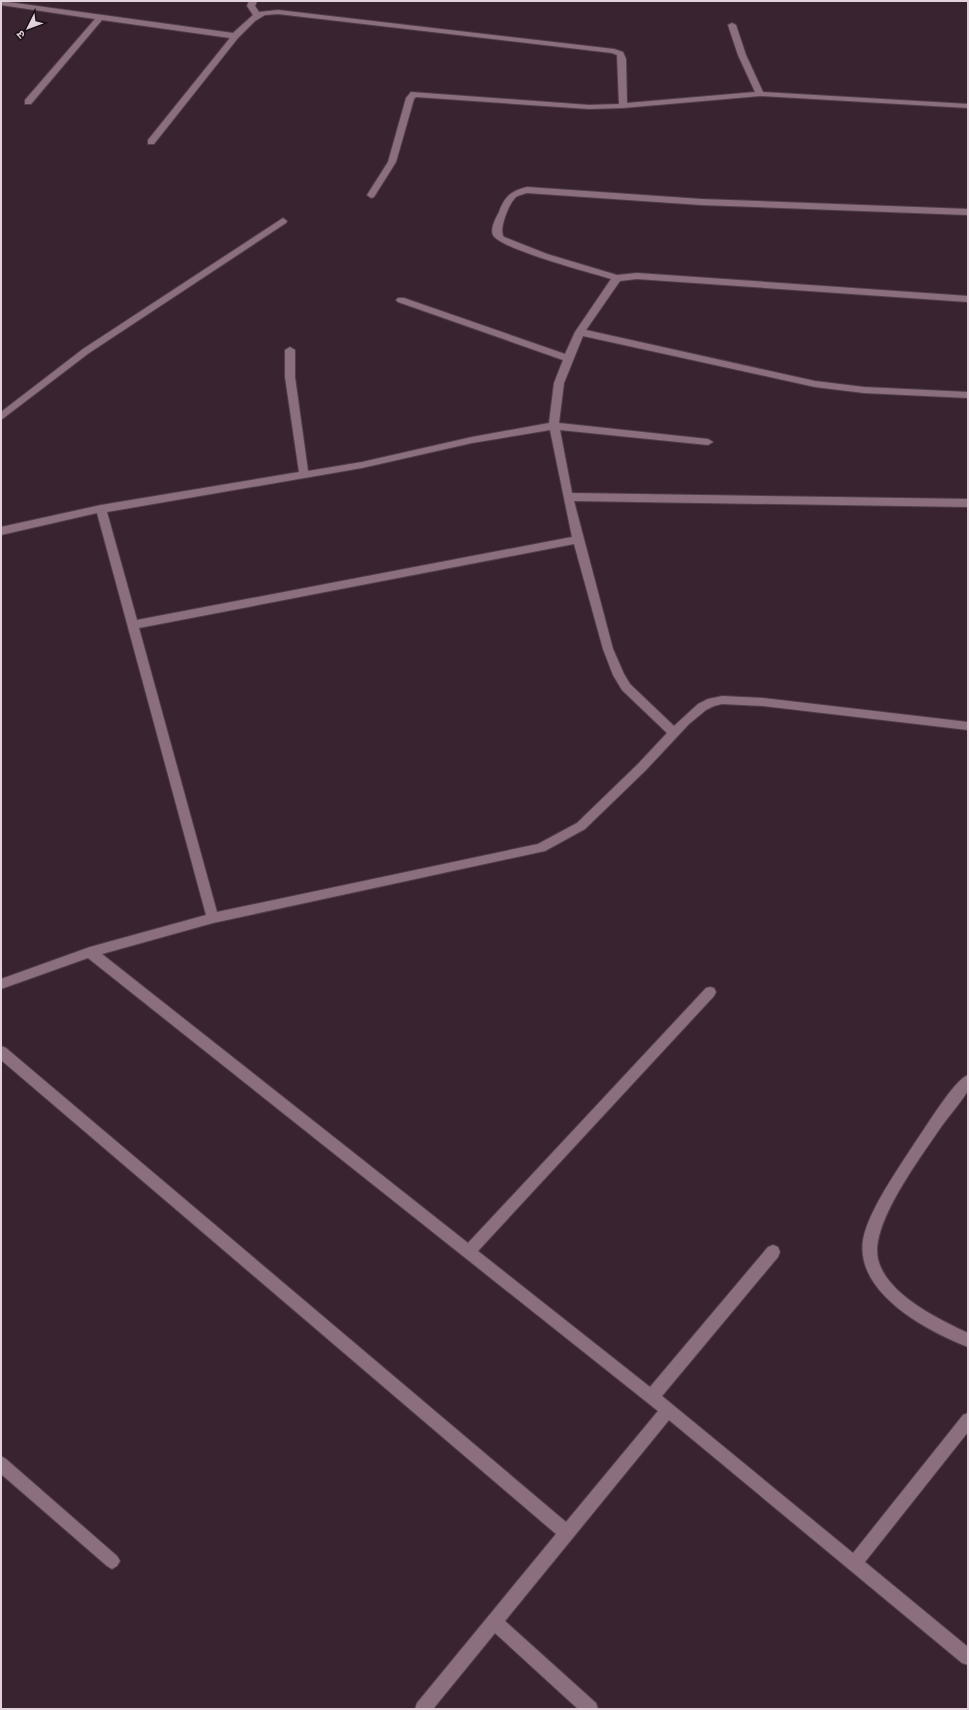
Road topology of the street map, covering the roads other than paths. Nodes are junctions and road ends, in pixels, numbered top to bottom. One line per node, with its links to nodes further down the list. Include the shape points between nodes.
1 (254, 1): 3 (street, via 251,6)
2 (1, 3): 4 (street)
3 (257, 15): 6 (street); 9 (street, via 278,12 614,51 620,54 622,59)
4 (100, 17): 6 (street); 8 (street)
5 (732, 25): 7 (street, via 742,55)
6 (235, 36): 11 (street)
7 (760, 94): 9 (street); 10 (street)
8 (28, 102)
9 (623, 106): 12 (street, via 582,106 414,94 410,98 392,162)
10 (968, 106)
11 (151, 142)
12 (371, 195)
13 (968, 212): 15 (street, via 709,202 527,190 514,194 508,200 497,228 497,234 501,239 544,256)
14 (283, 221): 22 (street, via 86,351)
15 (617, 278): 16 (street, via 637,276); 18 (street)
16 (968, 298)
17 (401, 300): 20 (street)
18 (580, 332): 20 (street); 21 (street, via 816,384 864,390)
19 (290, 350): 25 (street, via 290,377)
20 (568, 358): 23 (street, via 559,383)
21 (968, 396)
22 (1, 417)
23 (554, 426): 24 (street); 25 (street, via 472,440 362,465); 26 (street)
24 (708, 442)
25 (304, 475): 28 (street)
26 (568, 497): 27 (street); 30 (street)
27 (968, 503)
28 (101, 509): 29 (street); 31 (street)
29 (1, 531)
30 (578, 540): 31 (street); 33 (street, via 608,649 619,675 626,687)
31 (134, 625): 34 (street)
32 (968, 726): 33 (street, via 762,702 722,700 702,708)
33 (674, 733): 34 (street, via 581,826 541,848)
34 (213, 918): 35 (street)
35 (90, 952): 36 (street); 40 (street)
36 (1, 984)
37 (710, 992): 40 (street)
38 (1, 1052): 47 (street)
39 (968, 1081): 42 (street, via 952,1099 885,1200 870,1240 871,1261 886,1289 907,1307)
40 (469, 1251): 43 (street)
41 (773, 1252): 43 (street)
42 (968, 1340)
43 (651, 1397): 44 (street)
44 (668, 1410): 47 (street); 49 (street)
45 (968, 1420): 49 (street)
46 (1, 1464): 48 (street)
47 (567, 1533): 50 (street)
48 (112, 1561)
49 (854, 1564): 51 (street)
50 (494, 1620): 52 (street); 53 (street)
51 (968, 1657)
52 (423, 1709)
53 (590, 1709)

